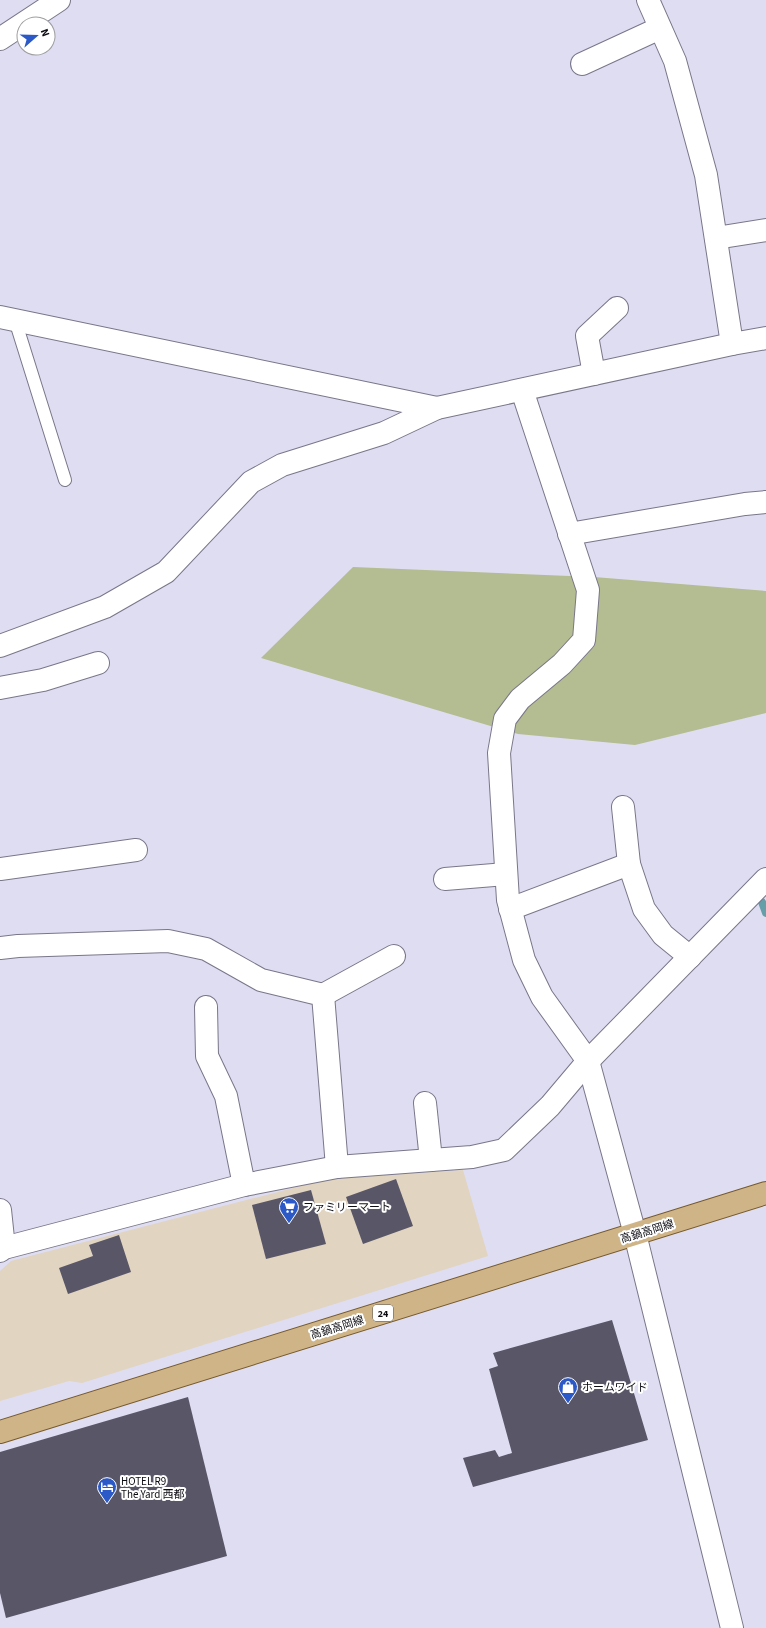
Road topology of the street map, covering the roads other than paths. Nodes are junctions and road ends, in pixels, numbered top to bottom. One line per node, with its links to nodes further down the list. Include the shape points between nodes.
1 (59, 0): 4 (street)
2 (648, 0): 3 (street)
3 (660, 28): 5 (street); 7 (street, via 675,61 706,175)
4 (0, 39)
5 (582, 64)
6 (766, 230): 7 (street)
7 (716, 238): 11 (street)
8 (617, 308): 12 (street, via 587,336)
9 (8, 319): 14 (street); 15 (lane)
10 (766, 338): 11 (street)
11 (732, 344): 12 (street)
12 (594, 374): 13 (street)
13 (522, 390): 14 (street); 17 (street)
14 (437, 408): 18 (street, via 384,433 282,465 251,482 166,572 104,607)
15 (65, 480)
16 (766, 502): 17 (street)
17 (569, 534): 25 (street, via 588,590 584,640 562,664 520,699 505,719 499,753)
18 (0, 646)
19 (98, 663): 20 (street, via 43,680)
20 (0, 688)
21 (623, 808): 23 (street)
22 (136, 850): 24 (street)
23 (629, 864): 28 (street); 31 (street, via 644,908 663,935)
24 (0, 869)
25 (506, 874): 26 (street); 28 (street)
26 (445, 878)
27 (766, 879): 31 (street)
28 (510, 910): 34 (street, via 524,960 542,998)
29 (0, 948): 32 (street, via 168,941 206,949 261,980)
30 (394, 956): 32 (street)
31 (690, 957): 34 (street)
32 (323, 995): 37 (street)
33 (206, 1007): 38 (street, via 207,1056 226,1096)
34 (588, 1061): 36 (street, via 550,1106 504,1150 472,1157); 41 (street)
35 (425, 1103): 36 (street)
36 (431, 1160): 37 (street)
37 (337, 1167): 38 (street)
38 (244, 1185): 42 (street)
39 (766, 1193): 41 (main road, 高鍋高岡線 / 24)
40 (0, 1210): 42 (street)
41 (635, 1234): 43 (main road, 高鍋高岡線 / 24); 44 (street)
42 (2, 1250)
43 (0, 1432)
44 (732, 1628)

